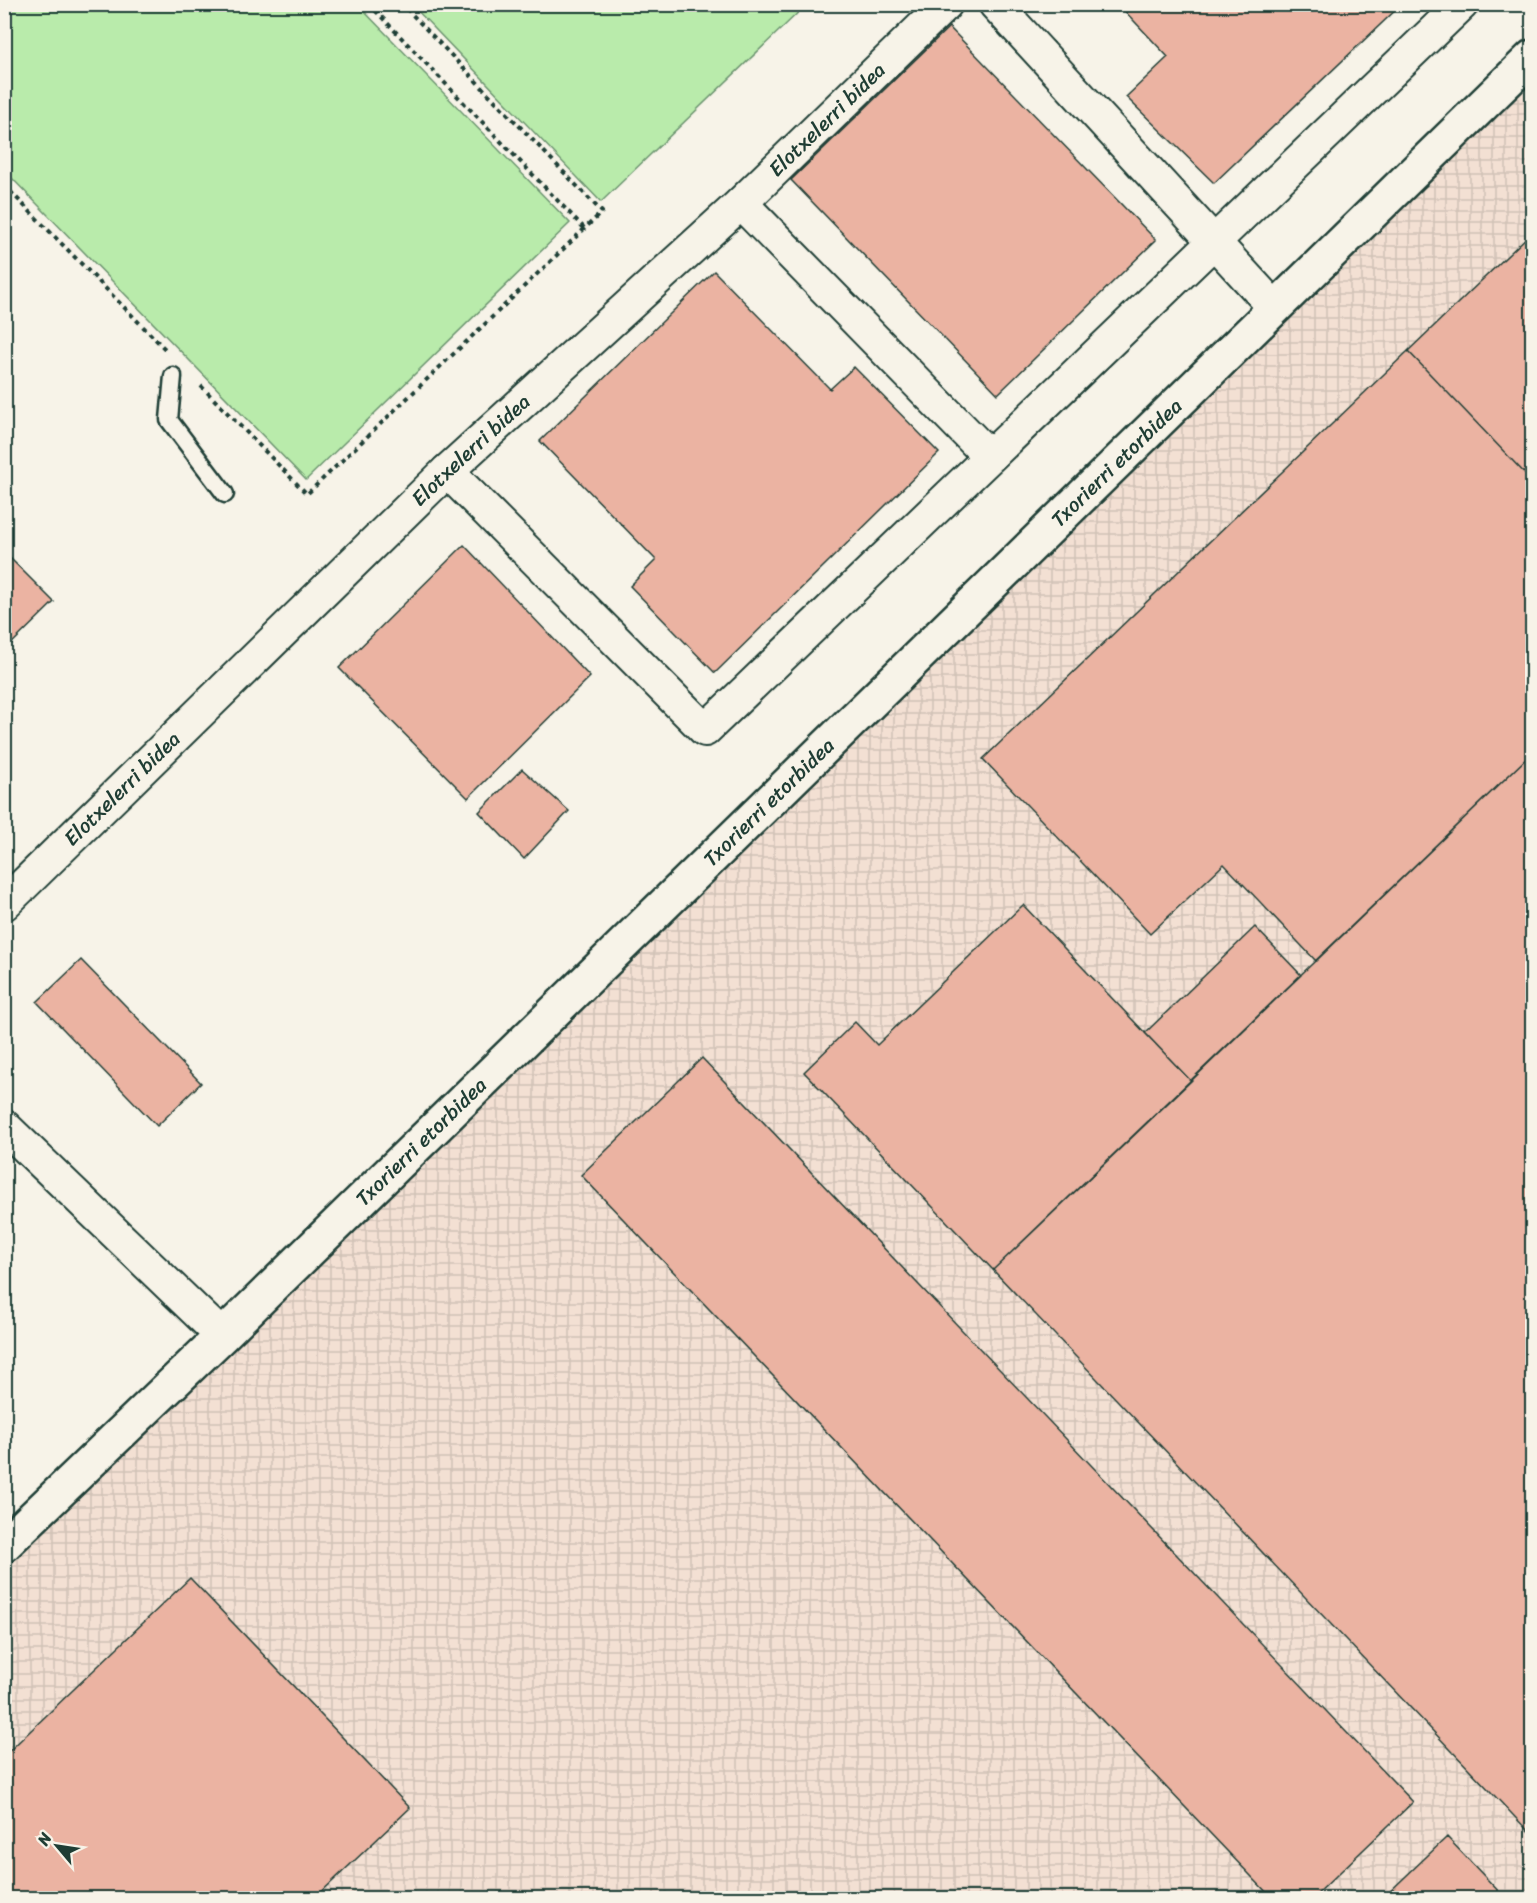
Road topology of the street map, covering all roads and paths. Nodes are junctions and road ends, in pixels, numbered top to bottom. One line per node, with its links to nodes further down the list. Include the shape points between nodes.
1 (369, 4): 9 (path)
2 (402, 4): 9 (path, via 602,212)
3 (946, 4): 8 (street, Elotxelerri bidea)
4 (995, 4): 10 (street)
5 (1462, 4): 10 (street)
6 (1533, 57): 11 (street, Txorierri etorbidea)
7 (4, 185): 12 (path)
8 (741, 203): 14 (street); 15 (street, Elotxelerri bidea)
9 (585, 229): 13 (path, via 307,494)
10 (1212, 242): 11 (street); 14 (street)
11 (1274, 307): 19 (street, Txorierri etorbidea)
12 (174, 368): 16 (lane, via 170,420)
13 (200, 385)
14 (989, 456): 15 (street, via 705,730)
15 (447, 471): 17 (street, Elotxelerri bidea)
16 (225, 494)
17 (4, 904)
18 (4, 1126): 19 (street)
19 (222, 1336): 20 (street, Txorierri etorbidea)
20 (4, 1545)

